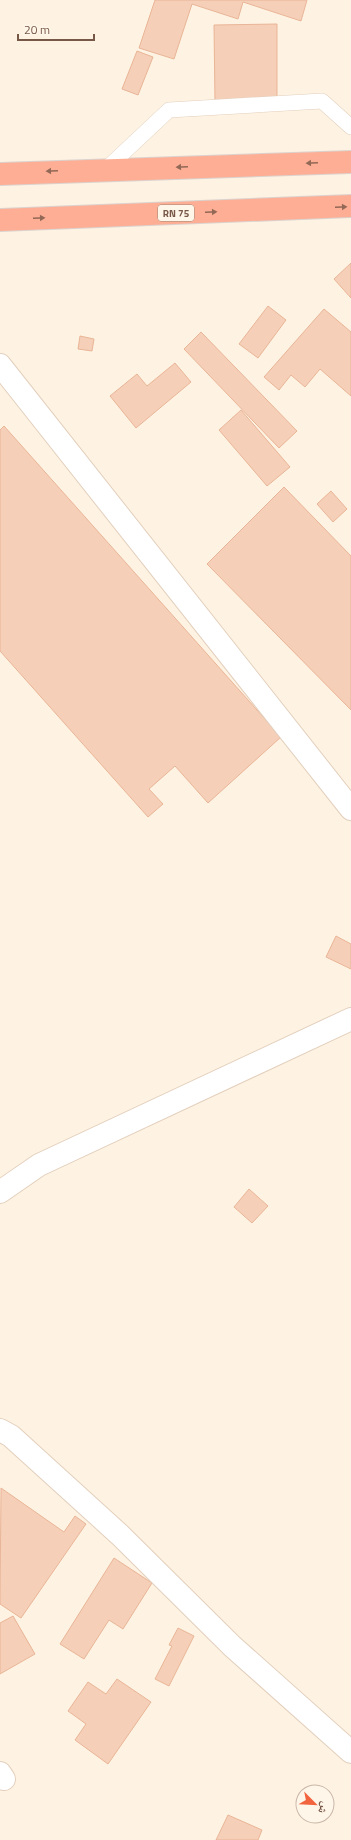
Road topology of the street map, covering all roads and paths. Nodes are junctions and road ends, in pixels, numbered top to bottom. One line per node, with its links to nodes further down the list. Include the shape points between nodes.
1 (351, 127): 3 (lane, via 322,101 170,110)
2 (351, 162): 3 (highway, one-way to 3)
3 (105, 170): 4 (highway, one-way to 4)
4 (0, 174)
5 (351, 206): 6 (highway, RN 75, one-way to 5)
6 (0, 220)
7 (0, 365): 8 (street)
8 (351, 809)
9 (351, 1019): 10 (street, via 39,1164)
10 (0, 1192)
11 (0, 1430): 12 (street, via 10,1436 120,1535 232,1646)
12 (351, 1752)

